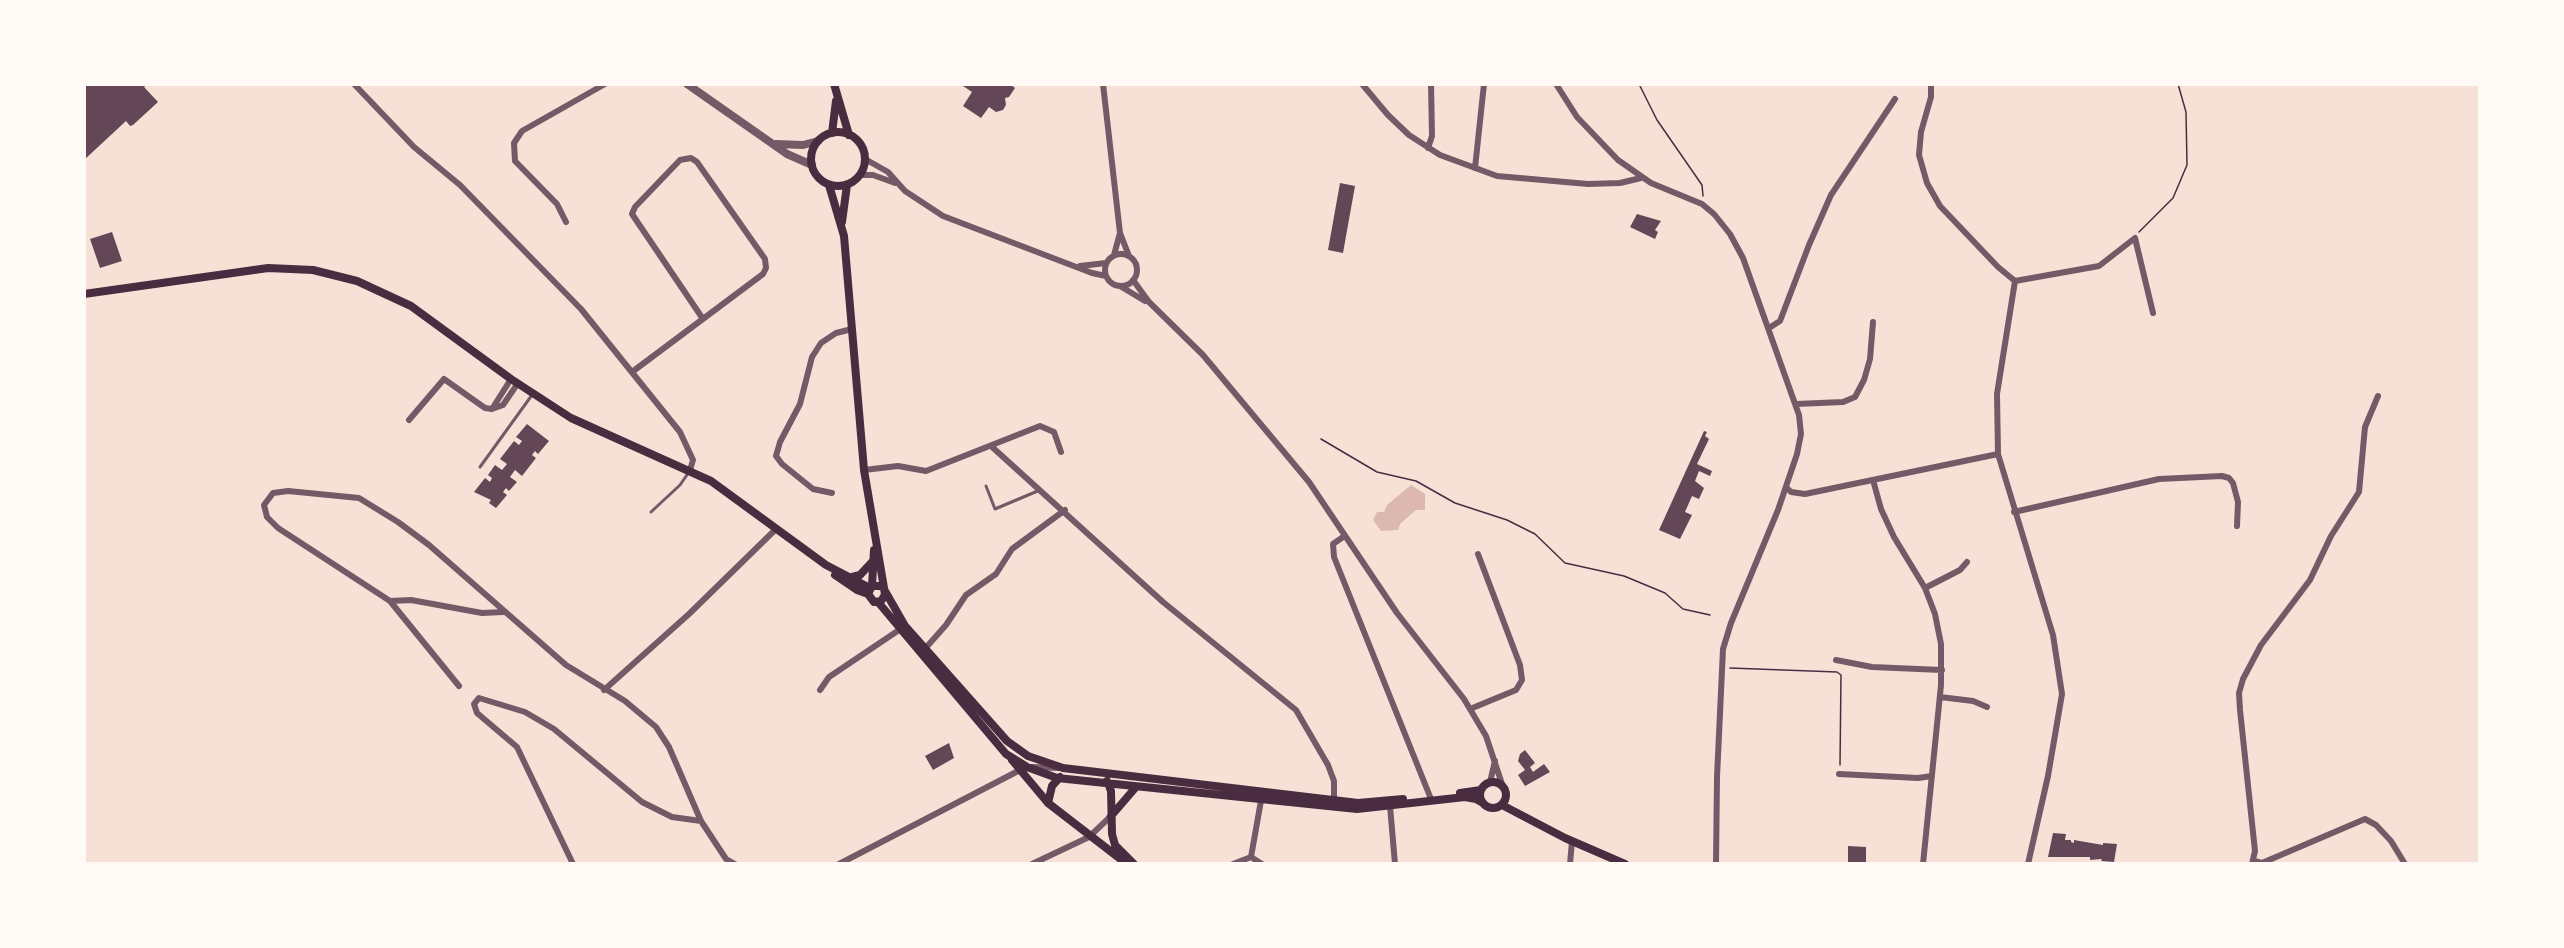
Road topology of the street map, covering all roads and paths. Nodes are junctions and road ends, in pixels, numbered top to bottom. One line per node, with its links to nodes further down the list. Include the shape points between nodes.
1 (354, 84): 48 (street, via 573,300)
2 (605, 84): 29 (street, via 522,131 514,143 515,161 557,204)
3 (687, 84): 18 (street)
4 (834, 84): 13 (main road)
5 (1103, 84): 31 (street)
6 (1362, 84): 19 (street, via 1388,115)
7 (1431, 84): 19 (street, via 1432,136)
8 (1484, 84): 22 (street)
9 (1556, 84): 24 (street, via 1589,131)
10 (1639, 84): 28 (path, via 1657,120 1702,185)
11 (1931, 84): 39 (street, via 1919,154 1927,183 1940,206)
12 (2178, 84): 32 (path, via 2187,123 2187,165 2173,198)
13 (837, 97): 15 (main road); 16 (main road)
14 (1895, 99): 46 (street, via 1831,195 1780,321)
15 (832, 133): 16 (main road); 17 (main road)
16 (849, 135): 20 (main road, via 861,144)
17 (818, 141): 18 (street, via 787,146); 21 (main road)
18 (772, 143): 21 (street)
19 (1428, 148): 22 (street)
20 (866, 159): 23 (main road); 25 (street, via 888,172)
21 (812, 165): 26 (main road)
22 (1475, 168): 24 (street, via 1522,180 1620,183)
23 (861, 175): 25 (street); 27 (main road)
24 (1641, 177): 28 (street)
25 (896, 183): 36 (street, via 949,219)
26 (829, 185): 27 (main road); 30 (main road)
27 (847, 185): 30 (main road)
28 (1702, 204): 46 (street, via 1737,245)
29 (566, 222)
30 (842, 225): 47 (main road)
31 (1119, 232): 33 (street); 34 (street)
32 (2135, 238): 39 (street, via 2099,266); 43 (street)
33 (1114, 255): 34 (street); 35 (street)
34 (1129, 256): 38 (street, via 1137,269)
35 (1106, 263): 36 (street); 37 (street)
36 (1076, 267): 37 (street)
37 (1106, 276): 40 (street)
38 (1133, 280): 40 (street); 42 (street)
39 (2015, 281): 57 (street, via 1996,394)
40 (1119, 286): 42 (street)
41 (84, 294): 49 (main road, via 246,270 313,270 357,280 411,306)
42 (1149, 302): 71 (street, via 1203,355 1309,482)
43 (2153, 314)
44 (703, 319): 44 (street, via 766,268 765,259 691,158 680,160 632,214); 48 (street)
45 (1873, 322): 52 (street, via 1870,359 1855,397 1843,402)
46 (1768, 328): 52 (street)
47 (852, 329): 60 (main road); 65 (street, via 821,343 812,357 800,404 776,456 813,489)
48 (632, 372): 59 (street, via 680,432 693,460)
49 (514, 381): 50 (main road); 53 (street, via 492,409 444,379)
50 (533, 394): 58 (lane); 59 (main road, via 605,435)
51 (2378, 396): 121 (street, via 2365,427 2359,492 2331,536 2310,580 2261,645 2241,686)
52 (1796, 404): 63 (street, via 1800,442)
53 (409, 420)
54 (1321, 439): 84 (path, via 1377,471 1416,481 1455,503 1508,520 1535,534 1565,563 1624,576 1665,593 1683,609)
55 (991, 446): 56 (street, via 1040,426 1054,432); 60 (street, via 926,471 898,466); 64 (street)
56 (1061, 453)
57 (1998, 454): 61 (street); 68 (street)
58 (480, 467)
59 (690, 470): 67 (lane); 70 (main road)
60 (864, 470): 72 (main road)
61 (1873, 480): 63 (street, via 1805,494); 78 (street, via 1894,537)
62 (986, 486): 64 (lane, via 995,509)
63 (1786, 487): 88 (street, via 1731,623)
64 (1041, 489): 66 (street)
65 (832, 493)
66 (1065, 510): 86 (street, via 1012,549 1000,569 966,596); 112 (street, via 1163,602 1296,710 1328,765 1334,781)
67 (651, 512)
68 (2014, 512): 69 (street, via 2159,479 2222,476 2233,483 2238,502); 135 (street, via 2053,635 2062,694)
69 (2237, 526)
70 (776, 529): 76 (main road); 91 (street, via 690,614)
71 (1343, 537): 95 (street); 110 (street, via 1333,544 1334,557)
72 (874, 538): 74 (main road); 80 (main road)
73 (1478, 554): 95 (street, via 1520,665 1522,680 1516,690)
74 (874, 560): 77 (main road, via 860,575); 79 (main road)
75 (1967, 562): 78 (street, via 1960,570)
76 (826, 565): 77 (main road); 79 (main road, via 845,583)
77 (848, 578): 79 (main road)
78 (1925, 588): 89 (street, via 1938,626)
79 (870, 590): 80 (main road, via 876,585); 82 (main road, via 872,600)
80 (884, 590): 82 (main road, via 884,598); 85 (main road)
81 (390, 601): 83 (street, via 411,600 482,613); 83 (street, via 278,528 267,517 267,498 288,491 359,498 429,545); 90 (street)
82 (878, 602): 85 (main road)
83 (503, 612): 91 (street, via 566,665)
84 (1710, 615)
85 (903, 628): 86 (main road); 92 (street, via 828,676)
86 (923, 650): 96 (main road, via 1007,741); 99 (main road, via 1006,754)
87 (1836, 660): 89 (street, via 1872,667)
88 (1721, 665): 101 (path, via 1841,675); 133 (street)
89 (1942, 670): 93 (street)
90 (459, 686)
91 (604, 690): 117 (street, via 641,712 656,727 669,747)
92 (820, 690)
93 (1940, 697): 94 (street); 102 (street)
94 (1987, 707)
95 (1470, 709): 97 (street)
96 (1028, 756): 98 (main road); 99 (street)
97 (1495, 761): 104 (street); 107 (street)
98 (1063, 768): 99 (street); 100 (main road)
99 (1024, 769): 103 (main road); 111 (main road); 124 (street)
100 (1102, 773): 103 (main road); 105 (main road); 109 (main road)
101 (1839, 774): 102 (street)
102 (1932, 777): 134 (street)
103 (1057, 778): 105 (main road); 111 (main road)
104 (1490, 782): 107 (main road); 108 (main road)
105 (1110, 784): 106 (main road); 116 (main road)
106 (1137, 787): 109 (main road); 116 (main road)
107 (1503, 787): 114 (main road)
108 (1481, 790): 110 (main road); 113 (main road)
109 (1262, 796): 112 (main road); 120 (street)
110 (1431, 798): 112 (main road); 113 (main road, via 1466,797); 115 (main road)
111 (1048, 803): 118 (main road)
112 (1334, 803): 115 (main road, via 1356,809)
113 (1483, 803): 114 (main road, via 1492,808)
114 (1502, 805): 119 (main road)
115 (1390, 806): 130 (street)
116 (1112, 816): 118 (street); 127 (main road, via 1115,845)
117 (700, 821): 122 (street, via 672,817 642,802 554,729 525,712 479,698 474,704 477,713 517,747); 123 (street, via 726,859)
118 (1089, 837): 125 (street); 126 (main road)
119 (1569, 840): 131 (street); 132 (main road)
120 (1251, 857): 128 (street); 129 (street)
121 (2253, 862): 136 (street, via 2262,863 2365,819 2391,841)
122 (573, 864)
123 (735, 864)
124 (839, 864)
125 (1032, 864)
126 (1127, 864)
127 (1134, 864)
128 (1233, 864)
129 (1262, 864)
130 (1395, 864)
131 (1570, 864)
132 (1625, 864)
133 (1716, 864)
134 (1923, 864)
135 (2028, 864)
136 (2405, 864)

